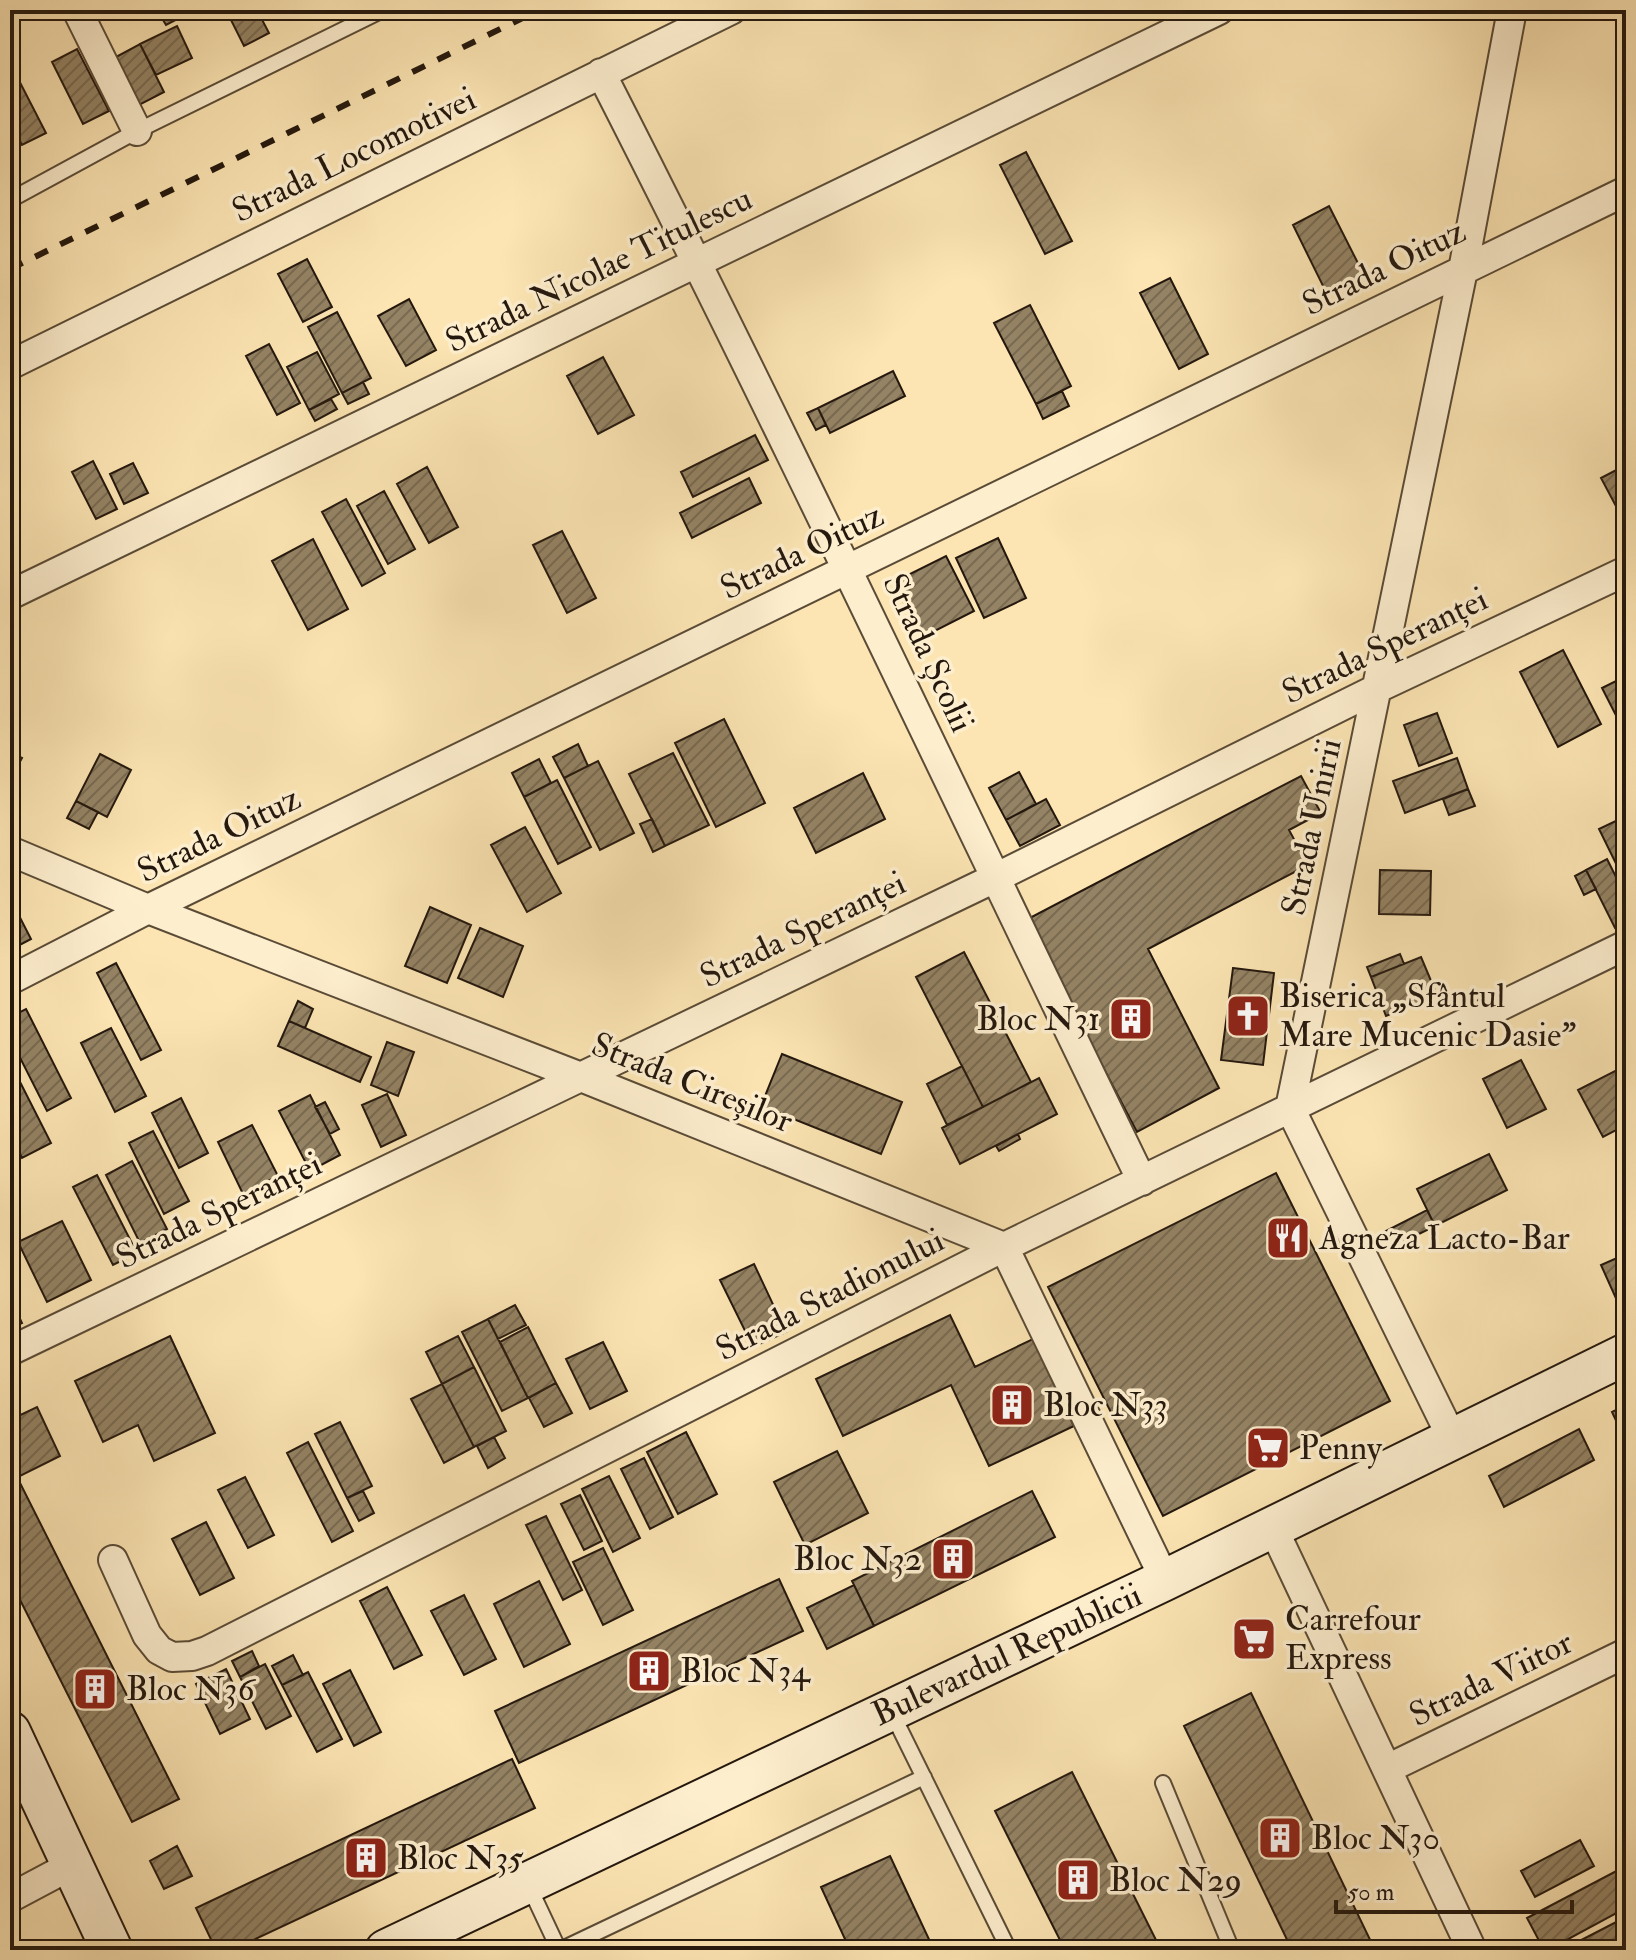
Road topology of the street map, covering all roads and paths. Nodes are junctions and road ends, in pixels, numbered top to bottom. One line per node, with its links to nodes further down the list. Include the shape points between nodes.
1 (77, 10): 7 (street)
2 (383, 10): 7 (lane)
3 (731, 10): 6 (street, Strada Locomotivei)
4 (1219, 10): 10 (street, Strada Nicolae Titulescu)
5 (1512, 10): 11 (street, Strada Unirii)
6 (601, 73): 10 (street, Strada Școlii); 12 (street, Strada Locomotivei)
7 (137, 131): 9 (lane)
8 (1626, 191): 11 (street, Strada Oituz)
9 (10, 200)
10 (698, 262): 13 (street, Strada Școlii); 15 (street, Strada Nicolae Titulescu)
11 (1463, 270): 13 (street, Strada Oituz); 16 (street, Strada Unirii)
12 (10, 365)
13 (848, 569): 18 (street, Strada Școlii); 19 (street, Strada Oituz)
14 (1626, 571): 16 (street, Strada Speranței)
15 (10, 595)
16 (1378, 688): 18 (street, Strada Speranței); 23 (street, Strada Unirii)
17 (10, 851): 19 (street, Strada Cireșilor)
18 (995, 878): 22 (street, Strada Speranței); 24 (street, Strada Școlii)
19 (148, 909): 21 (street, Strada Oituz); 22 (street, Strada Cireșilor)
20 (1626, 945): 23 (street, Strada Stadionului)
21 (10, 980)
22 (581, 1077): 25 (street, Strada Cireșilor); 26 (street, Strada Speranței)
23 (1290, 1108): 24 (street, Strada Stadionului); 28 (street)
24 (1142, 1181): 25 (street, Strada Stadionului)
25 (1004, 1247): 30 (street, Strada Stadionului, via 207,1651 172,1657 159,1650); 31 (street)
26 (10, 1351)
27 (1626, 1354): 28 (main road, Bulevardul Republicii)
28 (1453, 1440): 29 (main road, Bulevardul Republicii)
29 (1273, 1528): 31 (main road, Bulevardul Republicii); 35 (street)
30 (113, 1560)
31 (1165, 1580): 33 (main road, Bulevardul Republicii)
32 (1626, 1653): 35 (street, Strada Viitor)
33 (891, 1710): 36 (lane); 39 (main road, Bulevardul Republicii)
34 (10, 1732): 38 (main road)
35 (1387, 1769): 46 (street)
36 (924, 1777): 43 (lane); 44 (lane)
37 (1163, 1783): 45 (lane)
38 (72, 1865): 40 (street); 41 (main road)
39 (528, 1883): 42 (main road, Bulevardul Republicii); 43 (lane)
40 (10, 1898)
41 (112, 1950)
42 (386, 1950)
43 (560, 1950)
44 (1009, 1950)
45 (1232, 1950)
46 (1472, 1950)

